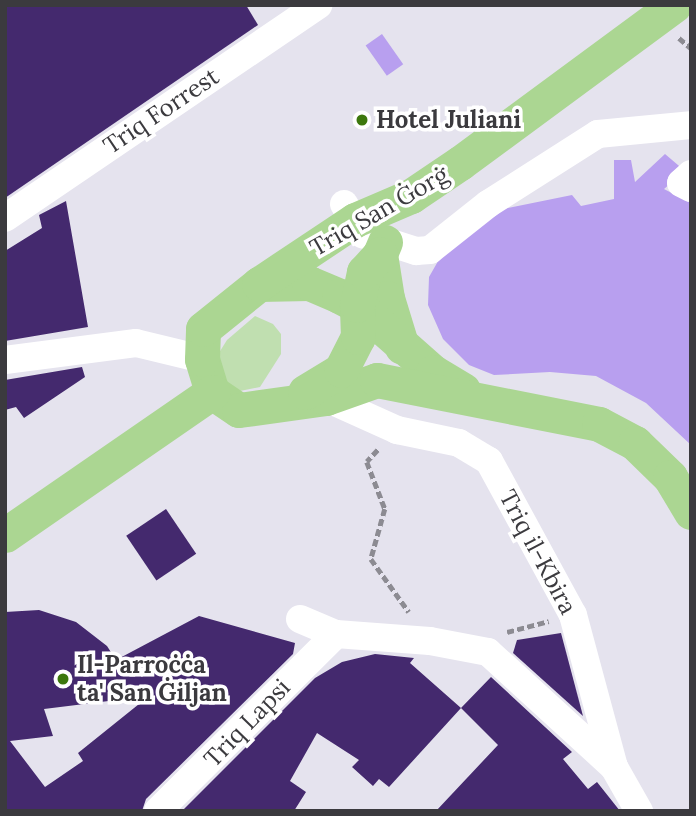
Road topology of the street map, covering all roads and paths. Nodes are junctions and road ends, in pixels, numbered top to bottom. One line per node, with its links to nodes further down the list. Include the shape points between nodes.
1 (318, 5): 8 (street, Triq Forrest)
2 (674, 5): 6 (main road, Triq San Ġorġ)
3 (691, 125): 9 (street, via 598,134 488,204 430,250)
4 (691, 174): 5 (street, via 681,183)
5 (691, 188)
6 (411, 197): 7 (main road, Triq San Ġorġ); 9 (main road)
7 (350, 212): 9 (street, via 363,234); 10 (main road, Triq San Ġorġ)
8 (5, 218)
9 (383, 247): 11 (main road, via 365,272); 12 (main road)
10 (259, 284): 11 (main road, via 309,283); 13 (main road, Triq San Ġorġ, via 203,329)
11 (357, 305): 12 (main road); 18 (main road, via 358,337 341,370)
12 (402, 347): 17 (main road)
13 (202, 359): 14 (street, via 136,343); 15 (main road, Triq San Ġorġ)
14 (5, 360)
15 (212, 392): 18 (main road, via 239,410); 21 (main road)
16 (326, 398): 17 (main road, via 377,380); 18 (main road); 22 (street, Triq il-Kbira, via 397,429 459,443 489,461)
17 (478, 399): 20 (main road, via 600,424 635,443 670,477)
18 (290, 401)
19 (367, 462): 25 (path, via 384,509 371,559)
20 (691, 512)
21 (5, 535)
22 (573, 615): 26 (path, via 503,633); 27 (street, Triq il-Kbira)
23 (300, 620): 24 (street)
24 (335, 634): 25 (street); 28 (street, Triq Lapsi)
25 (430, 641): 26 (street)
26 (488, 652): 27 (street)
27 (614, 767): 29 (street, Triq il-Kbira)
28 (158, 811)
29 (639, 811)

